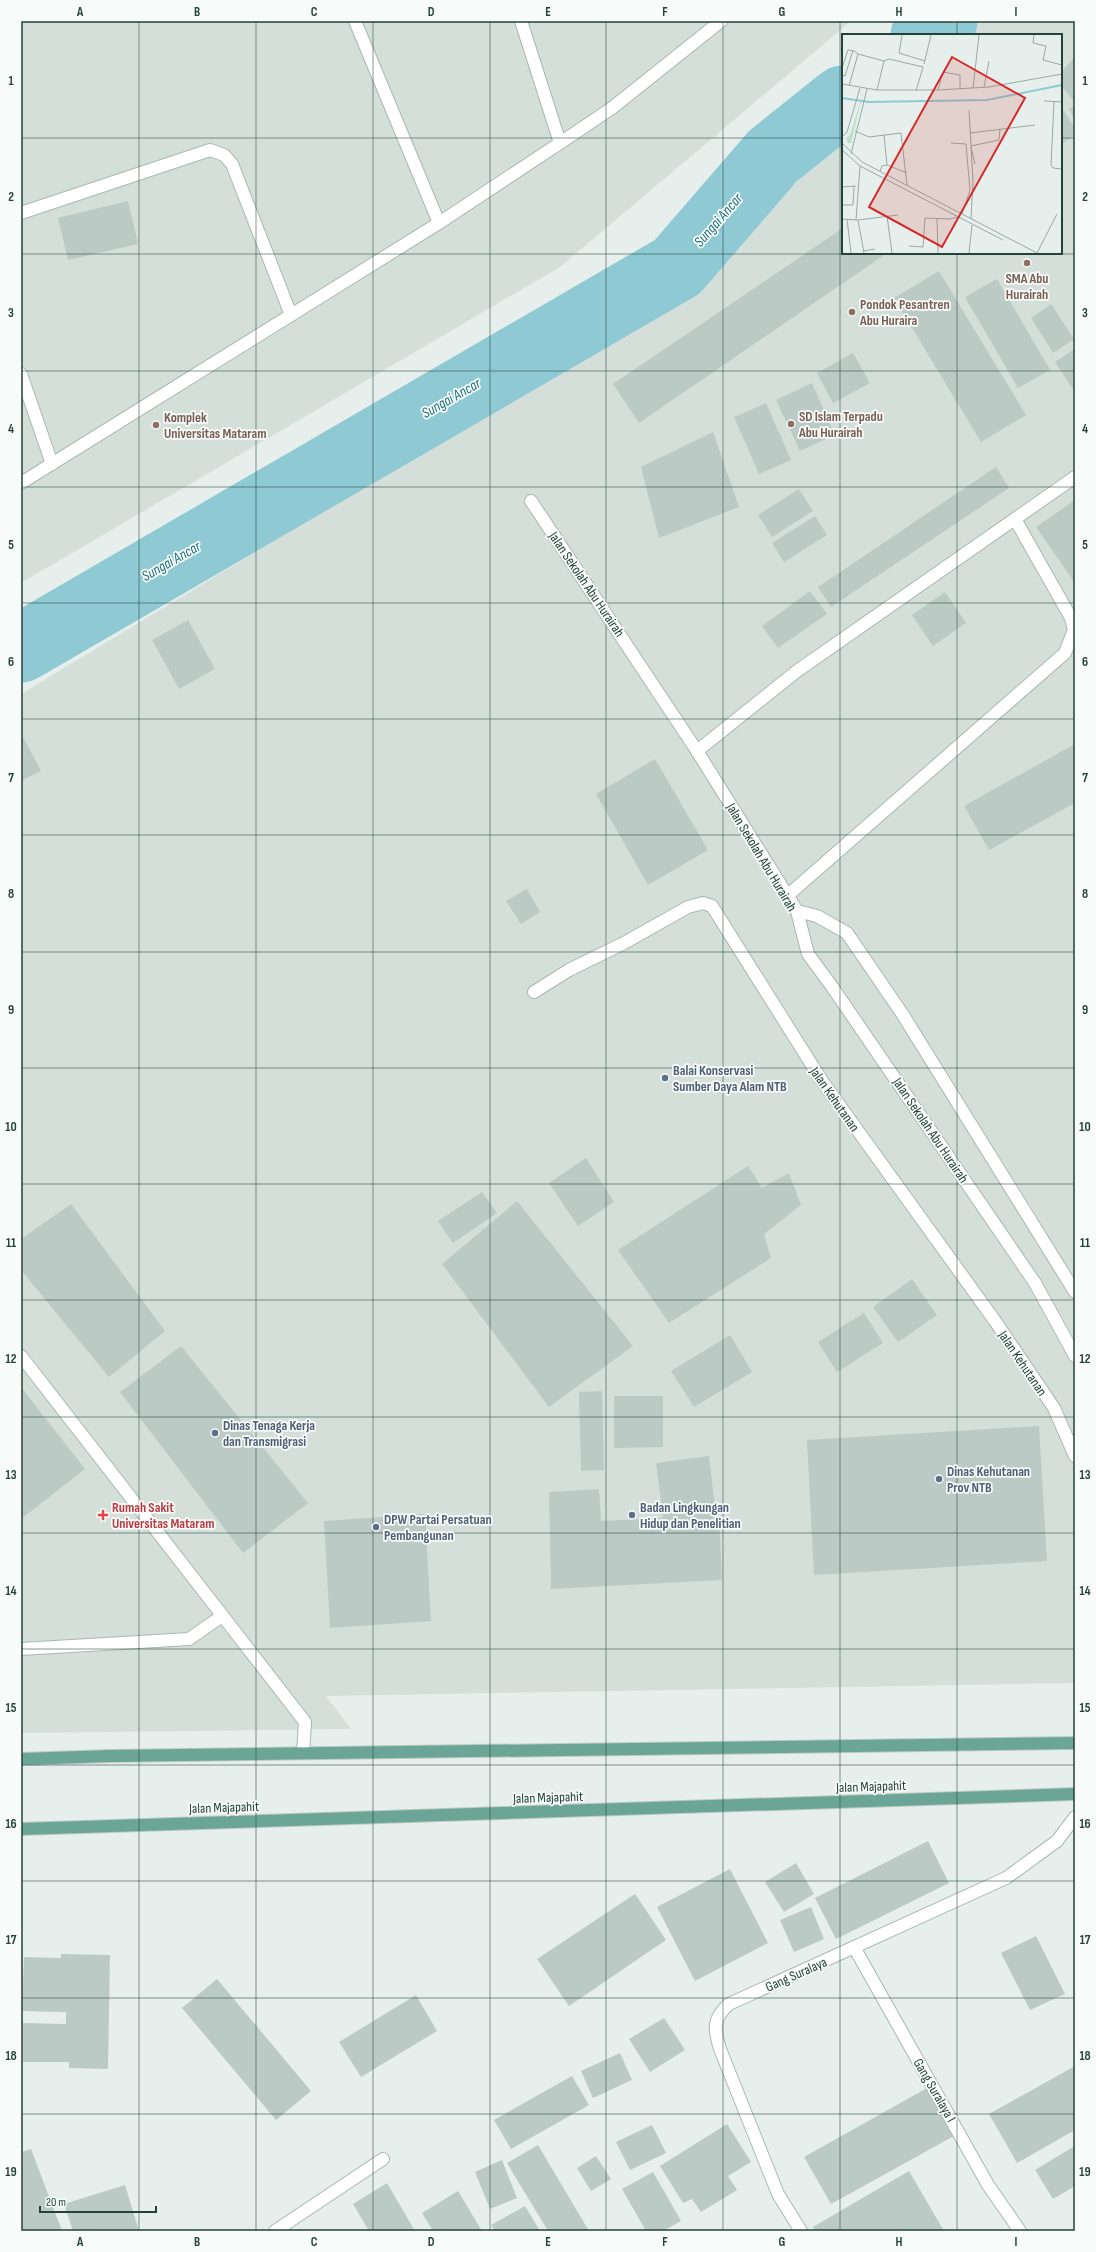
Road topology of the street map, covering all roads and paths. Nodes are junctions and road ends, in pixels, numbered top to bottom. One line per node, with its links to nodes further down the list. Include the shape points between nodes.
1 (355, 21): 6 (street)
2 (521, 21): 4 (street)
3 (721, 21): 4 (street, via 612,108)
4 (560, 143): 6 (street)
5 (21, 213): 7 (street, via 210,150 224,155 232,164)
6 (439, 223): 7 (street)
7 (291, 315): 9 (street)
8 (21, 374): 9 (street)
9 (52, 464): 11 (street)
10 (1075, 477): 13 (street)
11 (21, 483)
12 (531, 501): 14 (street, Jalan Sekolah Abu Hurairah)
13 (1014, 519): 14 (street, via 797,671); 15 (street, via 1071,618 1074,630 1065,653)
14 (697, 751): 15 (street, Jalan Sekolah Abu Hurairah)
15 (787, 896): 16 (street, Jalan Sekolah Abu Hurairah)
16 (797, 911): 18 (street, via 817,916 847,933 915,1035); 20 (street, Jalan Sekolah Abu Hurairah, via 808,954 834,988 1035,1282)
17 (534, 992): 21 (street, Jalan Kehutanan, via 569,970 688,907 703,903 712,906 822,1081 995,1321 1054,1408)
18 (1075, 1292)
19 (21, 1356): 22 (street)
20 (1075, 1356)
21 (1075, 1456)
22 (222, 1616): 23 (street, via 189,1639); 25 (street, via 305,1722)
23 (21, 1649)
24 (1075, 1743): 25 (main road)
25 (303, 1753): 26 (main road)
26 (21, 1759)
27 (1075, 1794): 29 (main road, Jalan Majapahit)
28 (1075, 1817): 30 (street, Gang Suralaya, via 1057,1841 1006,1878)
29 (21, 1829)
30 (854, 1947): 33 (street, Gang Suralaya, via 729,2004 718,2014 715,2032 720,2049 778,2194); 34 (street, Gang Suralaya I, via 988,2184)
31 (383, 2159): 32 (street)
32 (275, 2231)
33 (801, 2231)
34 (1020, 2231)

